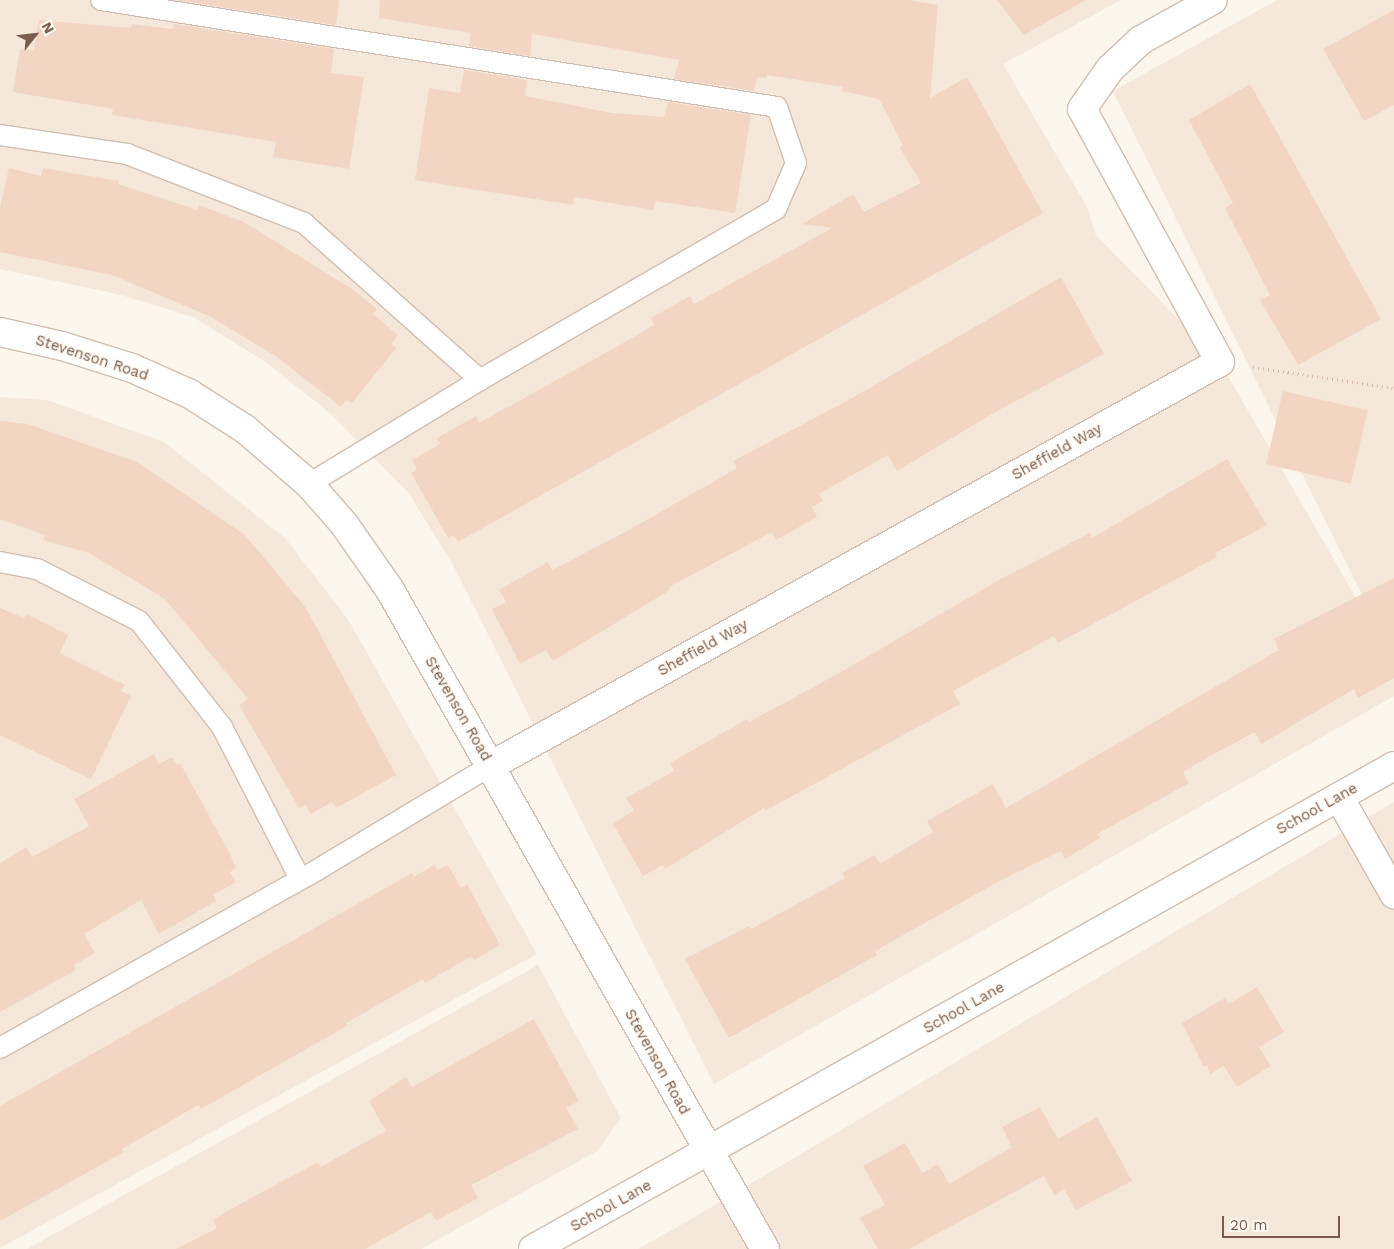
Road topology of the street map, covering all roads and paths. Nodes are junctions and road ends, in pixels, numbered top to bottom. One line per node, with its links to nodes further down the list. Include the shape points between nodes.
1 (101, 0): 6 (lane, via 777,106 796,163 776,209)
2 (1213, 0): 5 (street, via 1141,40 1110,70 1082,109)
3 (0, 135): 6 (lane, via 127,154 304,223)
4 (0, 332): 8 (street, Stevenson Road, via 62,346 132,368 190,394 245,429)
5 (1220, 362): 7 (path); 10 (street, Sheffield Way)
6 (480, 380): 8 (lane)
7 (1394, 388)
8 (309, 484): 10 (street, Stevenson Road, via 344,524 390,590)
9 (0, 562): 13 (lane, via 37,569 139,621 222,727)
10 (490, 766): 13 (lane); 16 (street, Stevenson Road)
11 (1394, 766): 12 (street, School Lane)
12 (1339, 797): 14 (street); 16 (street, School Lane)
13 (300, 879): 15 (lane)
14 (1394, 894)
15 (0, 1048)
16 (707, 1152): 17 (street, School Lane); 18 (street, Stevenson Road)
17 (533, 1249)
18 (765, 1249)

